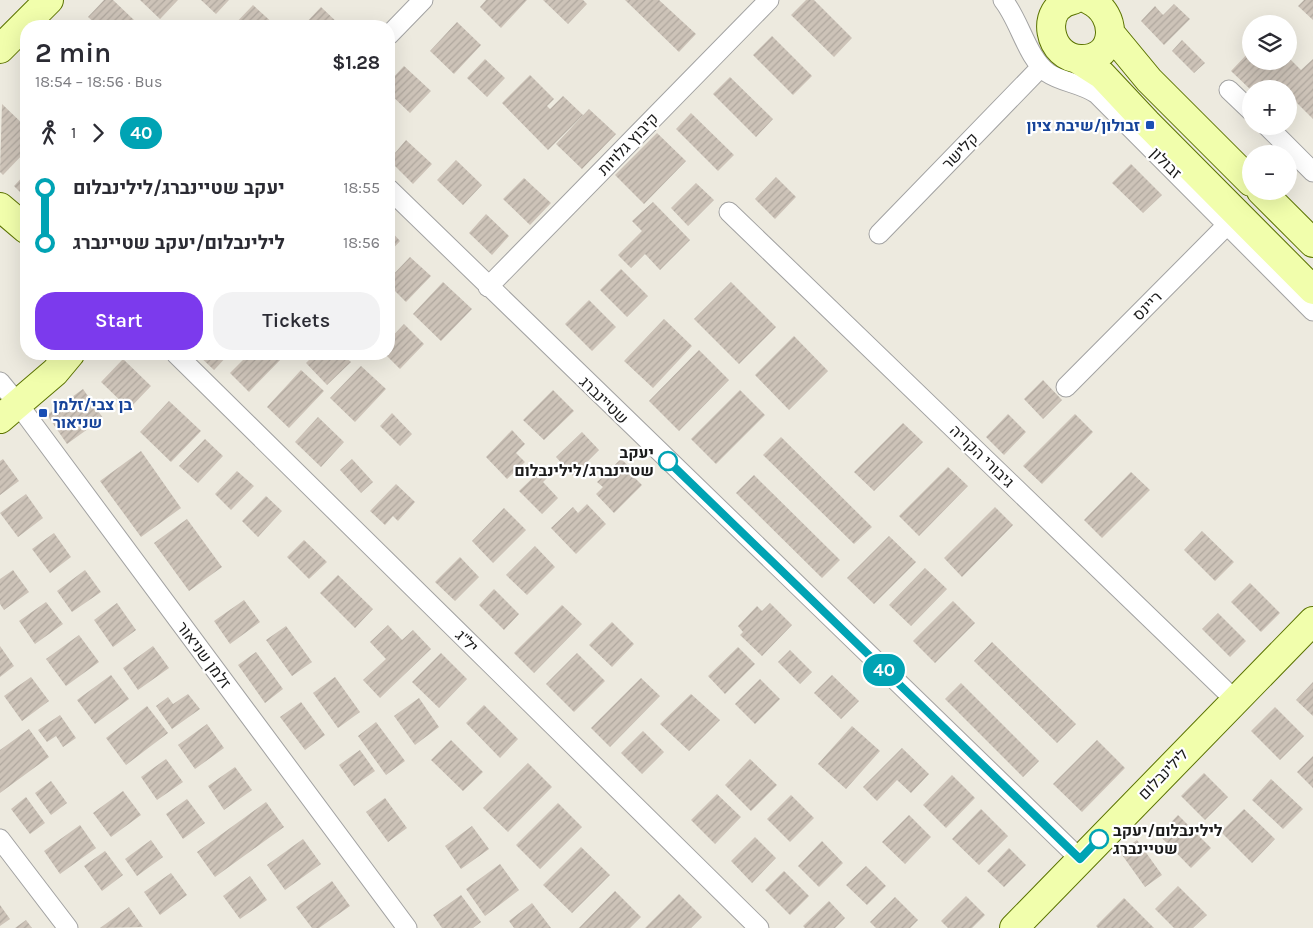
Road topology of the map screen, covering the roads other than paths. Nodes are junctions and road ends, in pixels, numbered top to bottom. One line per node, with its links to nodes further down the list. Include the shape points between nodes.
1 (48, 0): 8 (main road)
2 (423, 0): 10 (street)
3 (769, 0): 28 (street, קיבוץ גלויות)
4 (1003, 0): 14 (street)
5 (1038, 0): 11 (main road, via 1048,15)
6 (1073, 0): 11 (main road, via 1056,12)
7 (1104, 11): 13 (main road, via 1105,47 1094,56); 19 (main road, via 1149,80)
8 (28, 20)
9 (20, 29): 12 (main road)
10 (395, 29)
11 (1050, 29): 13 (main road, זבולון, via 1053,42 1061,52)
12 (0, 49)
13 (1077, 59): 29 (main road, זבולון, via 1102,75)
14 (1041, 67): 25 (street, זבולון, via 1054,76 1098,94); 26 (street, קלישר)
15 (1230, 90): 16 (street)
16 (1242, 102)
17 (1276, 135): 18 (street)
18 (1313, 172)
19 (1242, 173)
20 (395, 195): 28 (street, שטיינברג)
21 (1270, 200): 27 (main road)
22 (0, 206): 24 (main road)
23 (729, 212): 37 (street, גיבורי הקריה)
24 (20, 224)
25 (1227, 225): 30 (street, זבולון); 34 (street, ריינס)
26 (879, 234)
27 (1313, 243)
28 (488, 287): 39 (street, שטיינברג)
29 (1313, 290)
30 (1313, 311)
31 (65, 360): 35 (main road)
32 (182, 360): 42 (street, יל"ג)
33 (0, 382): 35 (street, זלמן שניאור)
34 (1066, 386)
35 (9, 411): 41 (street, זלמן שניאור)
36 (1312, 623): 37 (main road, לילינבלום)
37 (1235, 700): 39 (main road, לילינבלום)
38 (0, 839): 40 (street)
39 (1080, 859): 43 (main road, לילינבלום)
40 (68, 928)
41 (407, 928)
42 (759, 928)
43 (1014, 928)

